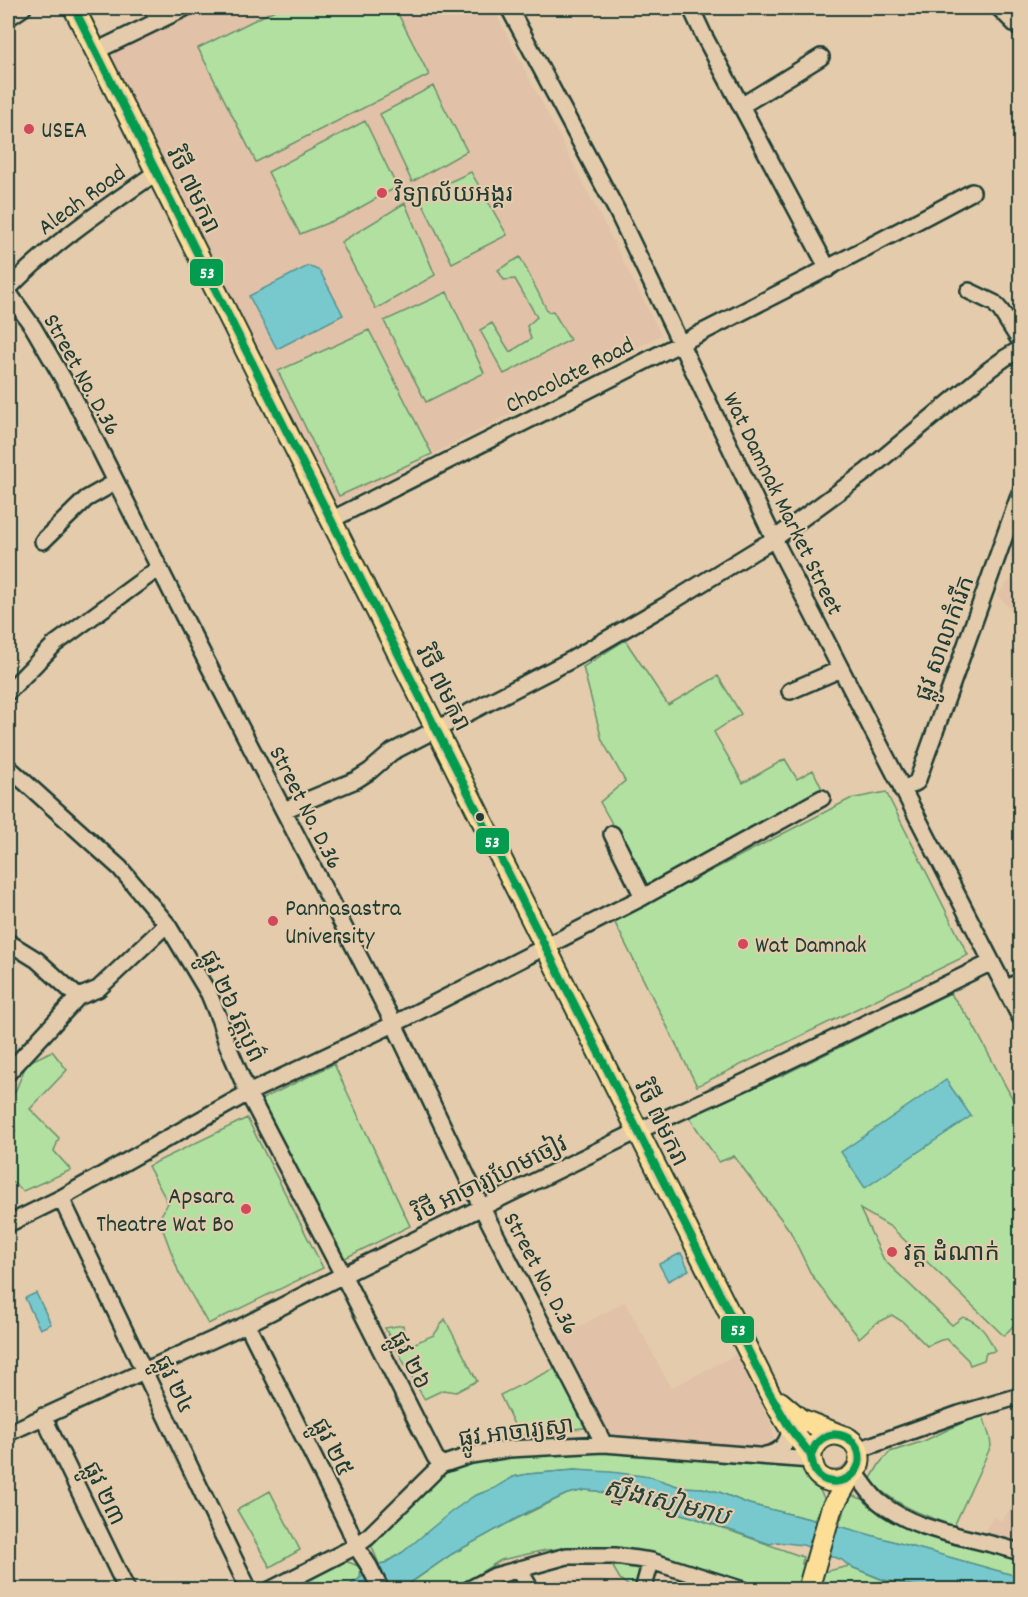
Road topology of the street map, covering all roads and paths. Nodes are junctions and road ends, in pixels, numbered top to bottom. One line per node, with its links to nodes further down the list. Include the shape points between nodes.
1 (23, 8): 8 (street)
2 (74, 8): 10 (main road, វិថី ៧មករា)
3 (185, 8): 7 (street)
4 (509, 8): 19 (street, Wat Damnak Market Street, via 617,211)
5 (691, 8): 12 (street)
6 (999, 8): 9 (street)
7 (155, 14): 10 (street)
8 (8, 18)
9 (1020, 29)
10 (96, 51): 13 (main road, វិថី ៧មករា)
11 (820, 57): 12 (street)
12 (741, 106): 15 (street)
13 (157, 172): 16 (street, Aleah Road, via 52,247); 23 (main road, វិថី ៧មករា)
14 (972, 192): 15 (street, Chocolate Road)
15 (828, 269): 19 (street, Chocolate Road)
16 (8, 291): 21 (street, Street No. D.36, via 67,384)
17 (969, 291): 18 (street, via 994,303)
18 (1020, 341)
19 (681, 343): 23 (street, Chocolate Road); 24 (street, Wat Damnak Market Street)
20 (1020, 349): 24 (street, via 990,369 867,471)
21 (116, 482): 25 (street, via 86,499); 26 (street, Street No. D.36)
22 (1020, 493): 32 (street, ផ្លូវ សាលាកំរើក, via 917,782)
23 (331, 520): 30 (main road, វិថី ៧មករា)
24 (774, 539): 27 (street, Wat Damnak Market Street); 30 (street, via 571,660)
25 (43, 541)
26 (159, 568): 29 (street, via 55,644); 34 (street, Street No. D.36)
27 (841, 669): 28 (street); 32 (street, Wat Damnak Market Street)
28 (790, 691)
29 (8, 692)
30 (436, 728): 34 (street, via 392,752 356,780); 39 (main road, វិថី ៧មករា)
31 (8, 767): 37 (street, ផ្លូវ ២៦ វត្តបូព៌, via 120,868)
32 (902, 790): 40 (street, Wat Damnak Market Street)
33 (822, 798): 36 (street)
34 (284, 810): 44 (street, Street No. D.36)
35 (612, 834): 36 (street)
36 (643, 897): 39 (street)
37 (167, 924): 42 (street, via 98,989); 46 (street, ផ្លូវ ២៦ វត្តបូព៌, via 209,994)
38 (8, 942): 42 (street, via 37,960)
39 (545, 947): 44 (street); 47 (main road, វិថី ៧មករា)
40 (993, 962): 41 (street, Wat Damnak Market Street); 47 (street, វិថី អាចារ្យហែមចៀវ)
41 (1014, 985): 43 (street, Wat Damnak Market Street)
42 (78, 997): 45 (street)
43 (1020, 1017)
44 (394, 1024): 46 (street); 49 (street, Street No. D.36)
45 (8, 1073)
46 (248, 1094): 48 (street); 51 (street, ផ្លូវ ២៦ វត្តបូព៌)
47 (638, 1131): 49 (street, វិថី អាចារ្យហែមចៀវ); 54 (main road, វិថី ៧មករា)
48 (61, 1198): 50 (street); 53 (street, ផ្លូវ ២៤)
49 (482, 1208): 51 (street, វិថី អាចារ្យហែមចៀវ); 60 (street, Street No. D.36)
50 (8, 1224)
51 (343, 1275): 52 (street, វិថី អាចារ្យហែមចៀវ); 64 (street, ផ្លូវ ២៦)
52 (247, 1324): 53 (street, វិថី អាចារ្យហែមចៀវ); 68 (street, ផ្លូវ ២៥)
53 (144, 1372): 56 (street, វិថី អាចារ្យហែមចៀវ); 73 (street, ផ្លូវ ២៤)
54 (769, 1392): 57 (main road, វិថី ៧មករា); 59 (main road, វិថី ៧មករា, via 801,1419)
55 (1020, 1396): 61 (street)
56 (43, 1416): 58 (street, វិថី អាចារ្យហែមចៀវ); 72 (street, ផ្លូវ ២៣)
57 (790, 1427): 62 (street, via 786,1444); 63 (main road, វិថី ៧មករា)
58 (8, 1433)
59 (840, 1435): 61 (main road); 63 (main road, via 824,1437)
60 (604, 1444): 62 (street, ផ្លូវ អាចារ្យស្វា); 64 (street, ផ្លូវ អាចារ្យស្វា, via 490,1452)
61 (858, 1450): 65 (main road, via 859,1461)
62 (759, 1457): 63 (street, ផ្លូវ អាចារ្យស្វា)
63 (811, 1458): 66 (main road, via 813,1468)
64 (441, 1465): 68 (street, ផ្លូវ អាចារ្យស្វា)
65 (852, 1474): 66 (main road, via 842,1481); 67 (main road); 69 (street, via 895,1514 918,1525)
66 (824, 1479): 67 (main road)
67 (829, 1514): 80 (main road)
68 (356, 1546): 74 (street, ផ្លូវ អាចារ្យស្វា); 75 (street, ផ្លូវ ២៥)
69 (1020, 1552)
70 (651, 1561): 71 (street, via 567,1556); 78 (street); 79 (street)
71 (519, 1569): 76 (street); 77 (street)
72 (127, 1590)
73 (249, 1590)
74 (270, 1590)
75 (381, 1590)
76 (468, 1590)
77 (531, 1590)
78 (643, 1590)
79 (743, 1590)
80 (808, 1590)

